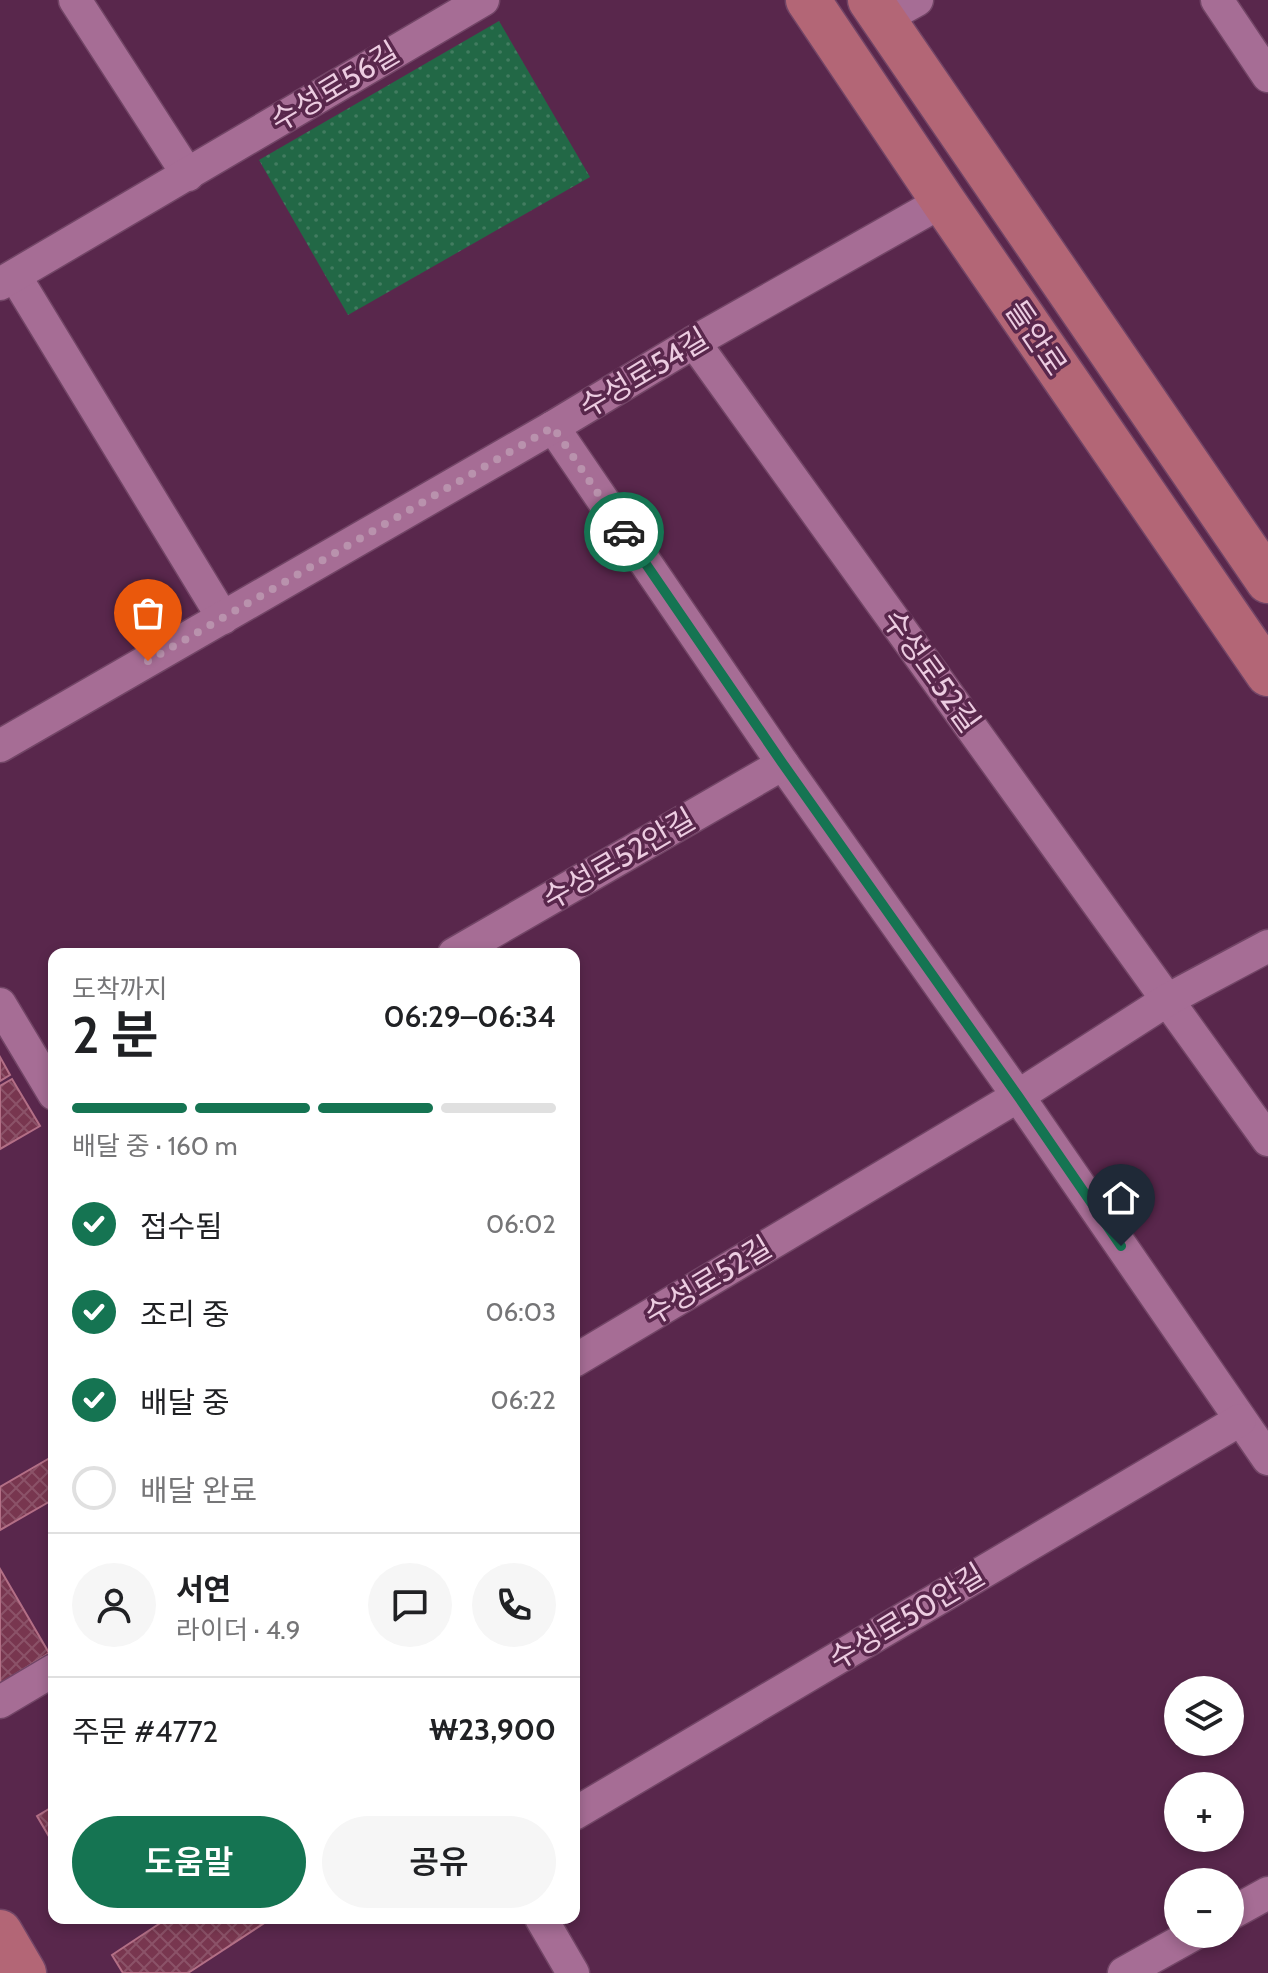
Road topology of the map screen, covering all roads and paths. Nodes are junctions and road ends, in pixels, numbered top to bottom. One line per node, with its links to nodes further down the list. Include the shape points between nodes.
1 (75, 0): 7 (street)
2 (483, 0): 7 (street, 수성로56길)
3 (808, 0): 8 (main road, 들안로)
4 (1217, 0): 6 (street)
5 (890, 6): 12 (main road, 들안로)
6 (1268, 76)
7 (188, 175): 9 (street, 수성로56길)
8 (943, 201): 10 (street, 수성로54길); 14 (main road, 들안로)
9 (8, 280): 13 (street)
10 (694, 342): 11 (street, 수성로54길); 19 (street, 수성로52길)
11 (553, 427): 13 (street, 수성로54길); 16 (street)
12 (1261, 556)
13 (223, 618): 15 (street, 수성로54길)
14 (1268, 674)
15 (0, 746)
16 (783, 764): 18 (street, 수성로52안길); 22 (street)
17 (1268, 946): 19 (street, 수성로52길)
18 (464, 948)
19 (1169, 999): 22 (street, 수성로52길); 23 (street)
20 (0, 1004): 21 (street)
21 (48, 1084)
22 (1018, 1096): 24 (street, 수성로52길); 25 (street)
23 (1268, 1140)
24 (580, 1357)
25 (1240, 1420): 26 (street); 29 (street, 수성로50안길)
26 (1268, 1459)
27 (48, 1674): 28 (street)
28 (0, 1702)
29 (580, 1810)
30 (1268, 1893): 31 (street)
31 (1244, 1906)
32 (544, 1924): 34 (street)
33 (1169, 1948): 35 (street)
34 (573, 1973)
35 (1124, 1973)

